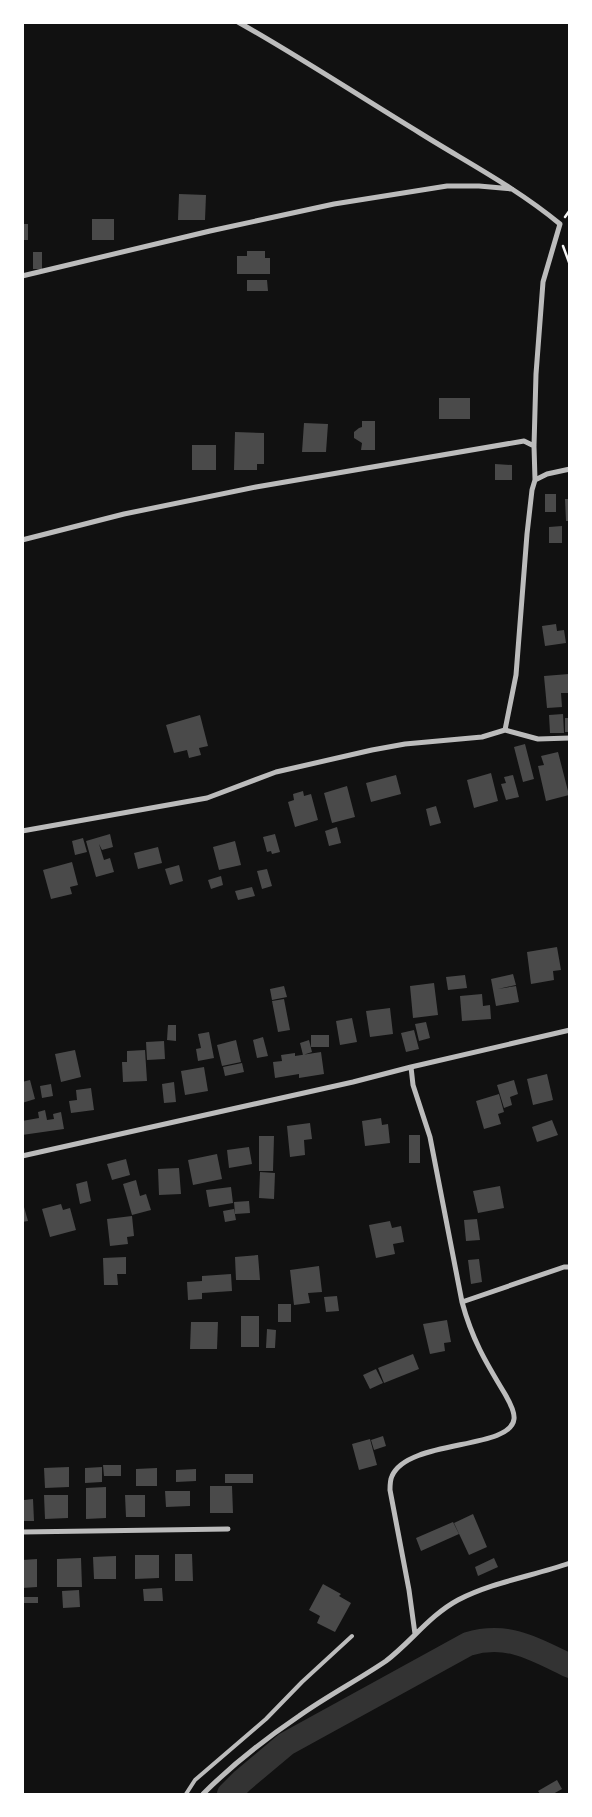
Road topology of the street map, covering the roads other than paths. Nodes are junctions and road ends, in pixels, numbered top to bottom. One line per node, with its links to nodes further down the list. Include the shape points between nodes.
1 (238, 22): 2 (street)
2 (514, 189): 3 (street, via 447,186 334,204); 4 (street, via 560,224 543,282)
3 (22, 276)
4 (534, 446): 6 (street); 7 (street, via 524,441 256,487 124,514)
5 (570, 469): 6 (street)
6 (535, 480): 8 (street, via 527,534 516,675)
7 (22, 540)
8 (505, 730): 9 (street, via 538,739); 10 (street, via 482,737 372,750 276,772 207,798)
9 (570, 738)
10 (22, 831)
11 (570, 1030): 12 (street)
12 (411, 1066): 13 (street, via 353,1082); 15 (street, via 413,1086 430,1137)
13 (22, 1156)
14 (570, 1267): 15 (street)
15 (462, 1302): 19 (street, via 478,1348 515,1418 512,1426 490,1438 408,1459 397,1467 391,1477 390,1490 410,1590)
16 (228, 1529): 17 (street)
17 (22, 1532)
18 (570, 1563): 19 (street, via 458,1600)
19 (414, 1634): 22 (street, via 387,1660 268,1738)
20 (352, 1636): 21 (lane, via 266,1719 195,1780)
21 (186, 1794)
22 (202, 1794)

